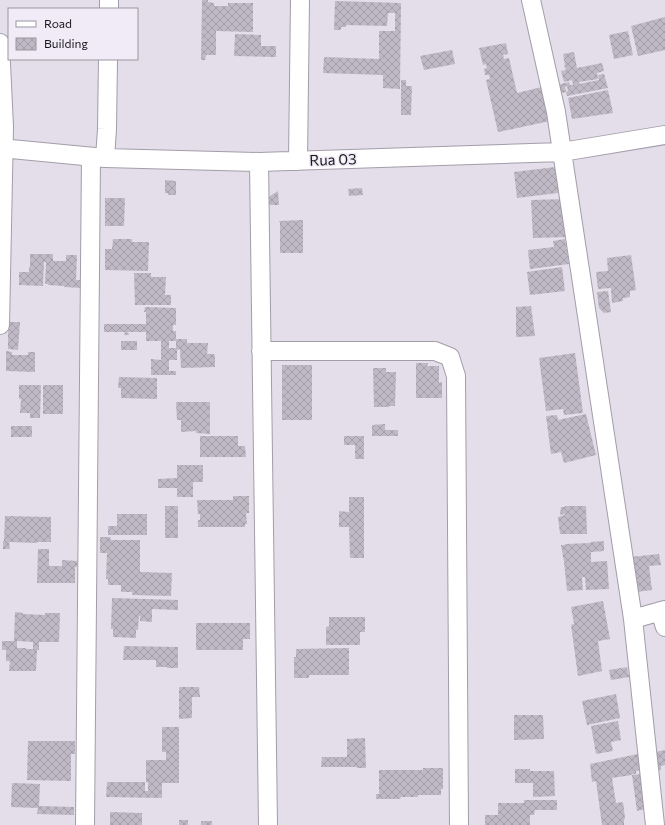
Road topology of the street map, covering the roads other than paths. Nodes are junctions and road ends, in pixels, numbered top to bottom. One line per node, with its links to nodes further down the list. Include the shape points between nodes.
1 (300, 0): 9 (street)
2 (531, 0): 7 (street, via 556,112)
3 (0, 42): 6 (street, via 4,127)
4 (108, 60): 8 (street, via 107,129)
5 (665, 135): 7 (street, Rua 03)
6 (2, 148): 8 (street, Rua 03); 11 (street)
7 (562, 152): 9 (street, Rua 03); 14 (street)
8 (98, 158): 10 (street, Rua 03); 15 (street)
9 (298, 161): 10 (street, Rua 03)
10 (259, 162): 12 (street)
11 (0, 325)
12 (261, 351): 16 (street); 17 (street, via 435,351 450,357 456,376)
13 (663, 616): 14 (street)
14 (633, 619): 18 (street)
15 (85, 825)
16 (268, 825)
17 (459, 825)
18 (655, 825)

